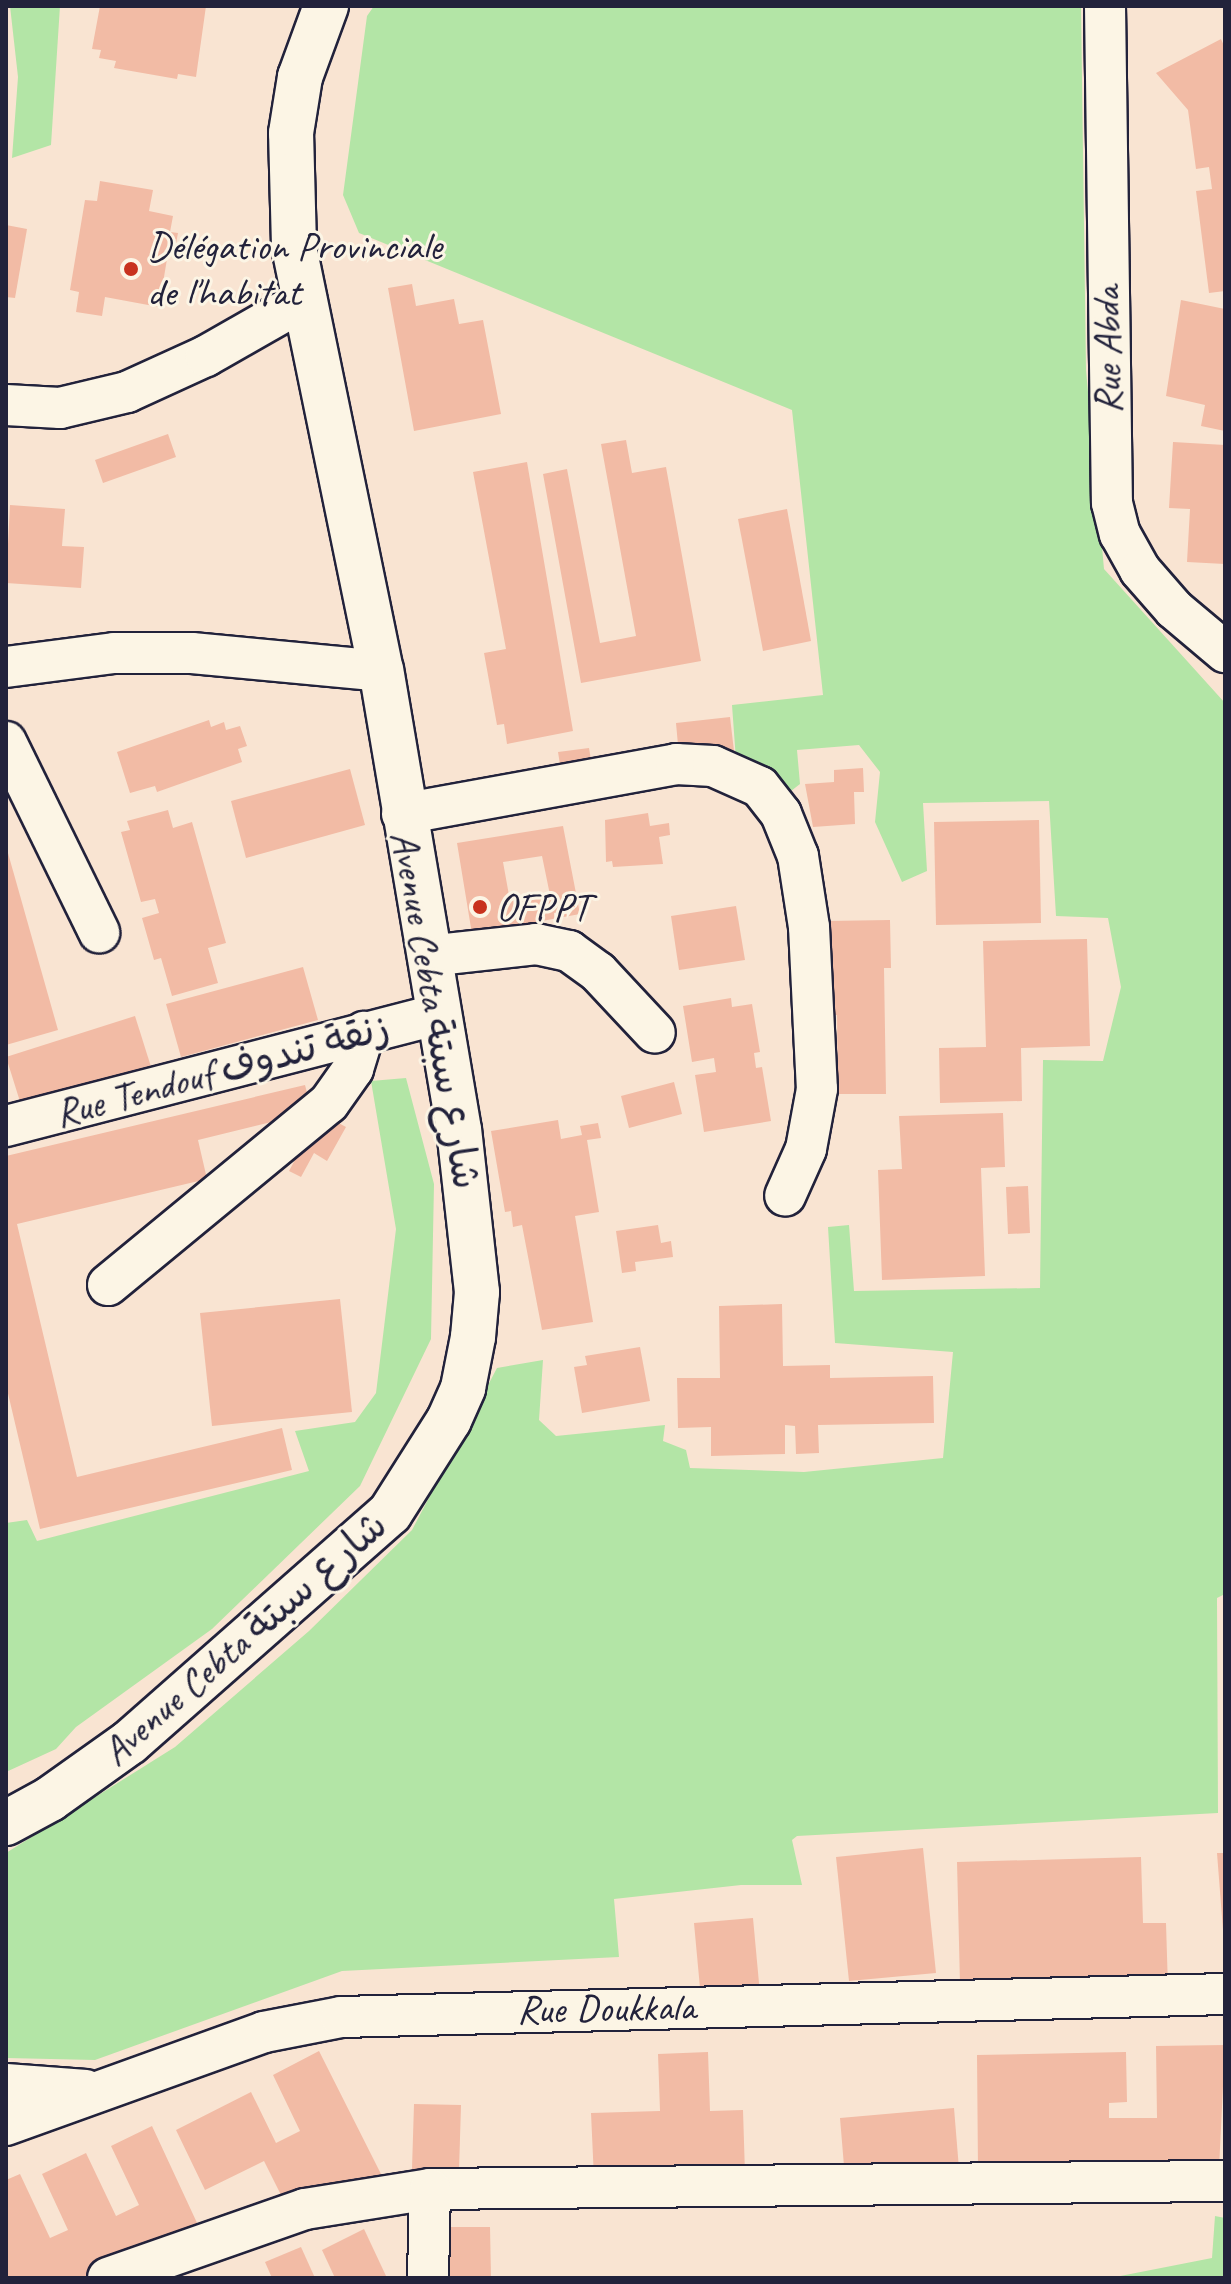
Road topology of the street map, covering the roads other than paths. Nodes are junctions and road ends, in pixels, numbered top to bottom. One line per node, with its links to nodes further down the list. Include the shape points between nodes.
1 (326, 6): 3 (street, Avenue Cebta شارع سبتة, via 300,77 289,156 294,246)
2 (1105, 6): 5 (street, Rue Abda, via 1112,503 1120,534 1140,570 1174,609)
3 (306, 299): 4 (street, via 206,356 127,392 60,408); 7 (street, Avenue Cebta شارع سبتة)
4 (6, 405)
5 (1225, 652)
6 (6, 667): 7 (street, via 114,653 192,653)
7 (381, 671): 9 (street, Avenue Cebta شارع سبتة)
8 (6, 742): 10 (street)
9 (402, 814): 11 (street, Avenue Cebta شارع سبتة); 16 (street, via 676,764 713,766 760,787 781,814 798,856 809,927 815,1113 802,1162)
10 (99, 932)
11 (428, 956): 12 (street, Avenue Cebta شارع سبتة); 14 (street, via 536,944 569,951 598,972)
12 (438, 1014): 13 (street, Rue Tendouf زنقة تندوف); 18 (street, Avenue Cebta شارع سبتة, via 468,1191 477,1292 463,1388 437,1443 390,1513 332,1568 130,1742)
13 (364, 1032): 15 (street, Rue Tendouf زنقة تندوف); 17 (street, via 353,1069 329,1103)
14 (655, 1033)
15 (6, 1126)
16 (785, 1196)
17 (108, 1285)
18 (6, 1823)
19 (1225, 1994): 21 (street, Rue Doukkala, via 363,2015 282,2027)
20 (6, 2084): 21 (street)
21 (100, 2091): 22 (street, Rue Doukkala)
22 (6, 2125)
23 (1225, 2181): 24 (street)
24 (430, 2189): 25 (street, via 305,2209); 26 (street)
25 (108, 2278)
26 (428, 2278)

